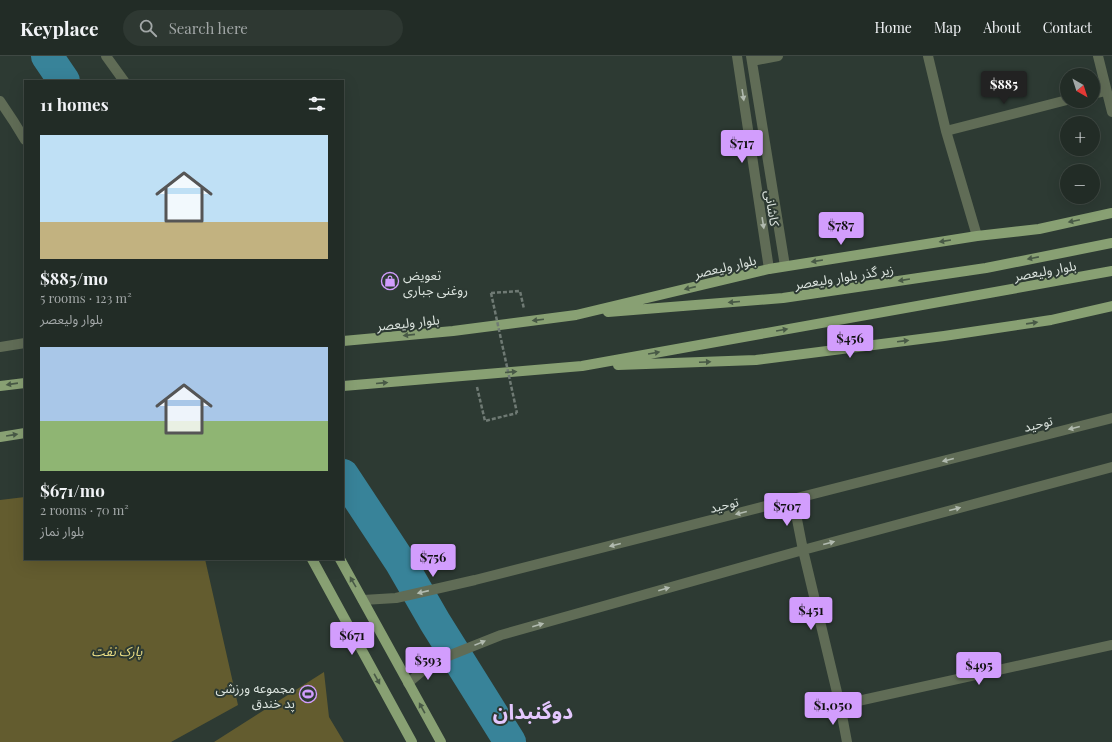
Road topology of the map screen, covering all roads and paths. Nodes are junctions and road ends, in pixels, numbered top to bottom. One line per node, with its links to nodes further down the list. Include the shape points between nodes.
1 (106, 56): 7 (street)
2 (737, 56): 19 (street, کاشانی, one-way to 19)
3 (778, 56): 6 (street)
4 (928, 56): 13 (street)
5 (1098, 56): 8 (street)
6 (751, 58): 18 (street, کاشانی)
7 (123, 80)
8 (1106, 91): 9 (street); 12 (street)
9 (1100, 92)
10 (0, 101): 14 (street)
11 (1060, 102): 13 (street)
12 (1112, 112)
13 (946, 131): 16 (street)
14 (24, 138)
15 (1112, 213): 16 (main road, بلوار ولیعصر, one-way to 16, via 1039,229)
16 (977, 236): 18 (main road, بلوار ولیعصر, one-way to 18)
17 (1112, 243): 22 (main road, زیر گذر بلوار ولیعصر, one-way to 22, via 986,268 783,298)
18 (785, 266): 19 (main road, بلوار ولیعصر)
19 (770, 269): 22 (main road, بلوار ولیعصر, one-way to 22)
20 (1112, 271): 27 (main road, بلوار ولیعصر, one-way to 20)
21 (1112, 306): 27 (main road, بلوار ولیعصر, one-way to 21, via 756,360 1006,327)
22 (576, 315): 23 (main road, بلوار ولیعصر, one-way to 23)
23 (526, 321): 24 (main road, بلوار ولیعصر, one-way to 24); 28 (path, bridge, via 520,291 491,293 517,413 486,421)
24 (344, 341)
25 (24, 343): 26 (street)
26 (0, 348)
27 (582, 366): 28 (main road, بلوار ولیعصر, one-way to 27)
28 (474, 375): 31 (main road, بلوار ولیعصر, one-way to 28)
29 (24, 383): 30 (main road, one-way to 30)
30 (0, 386)
31 (344, 386)
32 (1112, 418): 36 (street, توحید, one-way to 36)
33 (24, 433): 34 (main road, one-way to 33)
34 (0, 437)
35 (1112, 467): 37 (street, one-way to 35)
36 (793, 499): 37 (street); 40 (street, توحید, one-way to 40, via 475,580 396,598)
37 (803, 550): 42 (street, one-way to 37, via 433,662 501,635); 43 (street)
38 (313, 560): 44 (main road, one-way to 44)
39 (341, 560): 40 (main road, one-way to 39)
40 (363, 600): 42 (main road)
41 (1112, 645): 43 (street)
42 (408, 683): 45 (main road, one-way to 42)
43 (840, 705): 46 (street)
44 (412, 742)
45 (441, 742)
46 (847, 742)

